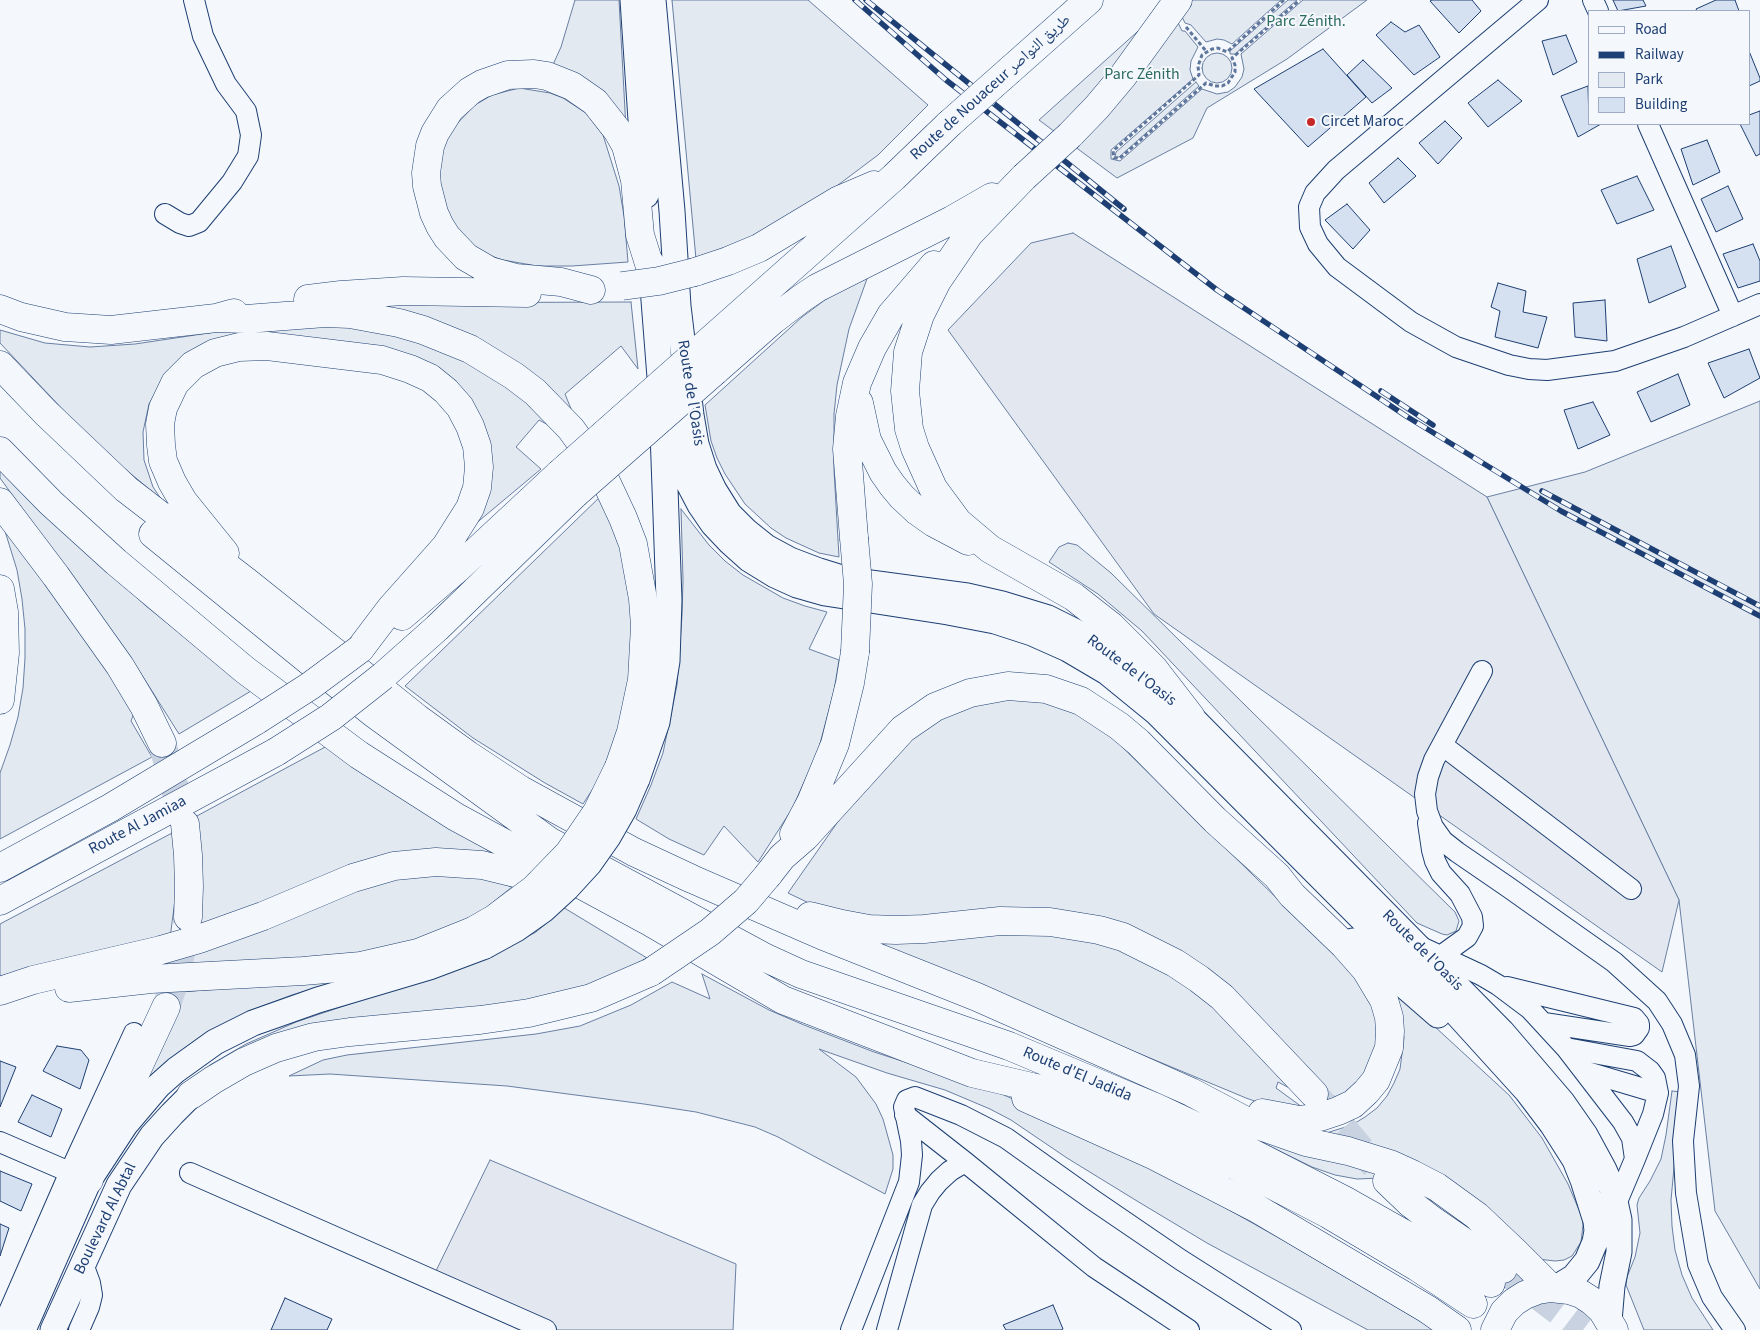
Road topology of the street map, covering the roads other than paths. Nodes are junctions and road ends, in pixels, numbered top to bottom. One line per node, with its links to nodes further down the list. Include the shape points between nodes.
1 (194, 0): 10 (street, via 203,36 226,84 246,111 251,135 248,156 232,182 199,222 189,226)
2 (633, 0): 12 (main road, Route de l'Oasis)
3 (653, 0): 32 (main road, Route de l'Oasis, via 690,415 704,469 729,514 766,547 819,571 848,580 967,596 1048,618 1109,652)
4 (1089, 0): 8 (highway, Route de Nouaceur طريق النواصر, bridge)
5 (1178, 0): 9 (highway, bridge, via 1097,107)
6 (1538, 0): 16 (street, via 1336,170 1314,193 1308,207 1310,227 1318,244 1337,267 1411,322 1456,347 1529,369 1548,370 1615,361)
7 (1648, 125): 16 (street)
8 (894, 177): 13 (highway, bridge, via 839,200 759,248 728,261 659,281); 18 (highway, Route de Nouaceur طريق النواصر)
9 (1024, 177): 11 (highway); 18 (highway, via 952,220 809,293)
10 (166, 214)
11 (968, 234): 20 (highway, via 928,272 891,315); 26 (highway, via 936,281 913,333 906,371 906,410 915,448 933,488 958,522)
12 (651, 270): 13 (highway, via 640,235 631,163 626,146 607,115 584,93 547,76 515,74 482,84 450,110 430,146 427,186 440,226 466,257 490,271); 22 (main road, Route de l'Oasis)
13 (591, 290): 17 (highway, via 364,293 268,305)
14 (1760, 304): 16 (street)
15 (0, 309): 17 (highway, via 43,323 88,330)
16 (1733, 316)
17 (216, 318): 35 (highway, via 350,314 423,330 470,349 514,376 571,429 613,494 633,544 642,590 645,626 642,680 631,732)
18 (707, 361): 24 (highway, bridge)
19 (0, 365): 27 (highway, via 126,489)
20 (857, 383): 26 (highway, via 867,440 896,491 934,523); 38 (highway, bridge, via 847,449 858,599 849,691 835,744 811,802)
21 (0, 386): 69 (highway, Route d'El Jadida, via 75,463 138,521 373,713 549,841 766,958 801,974 1008,1046 1157,1108 1497,1276)
22 (661, 390): 35 (main road, via 668,654 657,722); 58 (main road, Route de l'Oasis, via 689,484 718,530 749,559 797,585 995,621 1068,649 1107,672 1156,712 1438,994)
23 (0, 451): 45 (highway, via 116,562 245,670 359,755 456,817)
24 (567, 484): 29 (highway, Route Al Jamiaa); 43 (highway, Route Al Jamiaa, bridge, via 437,628 331,716 276,752)
25 (0, 502): 33 (highway, via 120,666)
26 (990, 549): 32 (highway, via 1074,597 1111,626 1154,669)
27 (247, 582): 29 (highway, via 183,501 163,461 160,445 163,408 168,394 183,374 215,353 239,347 267,346 382,360 430,378 460,407 470,426 478,453 477,488 470,508 446,546 390,608); 41 (highway, via 468,756 577,822)
28 (0, 589): 31 (highway, via 5,652)
29 (360, 649): 39 (highway, Route Al Jamiaa, bridge, via 258,720 110,808)
30 (1482, 671): 34 (street)
31 (0, 700)
32 (1192, 717): 47 (main road, Route de l'Oasis)
33 (162, 743)
34 (1442, 745): 36 (street, via 1428,777); 42 (street)
35 (628, 773): 46 (highway, bridge, via 569,853 534,889 494,919)
36 (1427, 811): 48 (street, via 1435,861 1465,902 1473,926 1467,937); 86 (street, via 1443,841 1614,962 1657,1001 1672,1024 1685,1055 1689,1086 1683,1141 1686,1193 1698,1264 1712,1297)
37 (185, 824): 44 (highway)
38 (775, 866): 40 (highway, via 890,743 918,718 935,707 970,693 1026,686 1082,701 1119,726); 62 (highway, bridge, via 746,901 710,932 651,972 591,998 529,1013 480,1020 314,1037 244,1062)
39 (0, 868)
40 (1277, 876): 58 (main road, via 1470,1044); 59 (highway, via 1366,970 1384,1000 1390,1031 1383,1065 1376,1080 1353,1104 1320,1117 1299,1120 1267,1115)
41 (692, 879): 59 (highway, via 820,935 986,1001); 61 (highway, via 815,918 869,928 924,929 1025,921 1075,926 1123,937 1175,963 1222,997)
42 (1631, 889)
43 (0, 901)
44 (188, 917)
45 (650, 922): 50 (highway, via 589,903 506,870 459,862 415,863 353,878 199,939); 57 (highway, Route d'El Jadida, via 783,1000)
46 (479, 938): 51 (highway, via 361,966 151,979); 68 (main road, Boulevard Al Abtal, via 429,968 327,997 247,1026 215,1042 158,1086)
47 (1414, 944): 48 (street); 70 (main road, Route de l'Oasis, via 1502,1032 1562,1102 1595,1152)
48 (1442, 955): 49 (street)
49 (1498, 985): 53 (street); 53 (street, via 1634,1018 1639,1028 1630,1036)
50 (0, 991)
51 (0, 996)
52 (166, 1007): 68 (highway, via 98,1145)
53 (1544, 1022): 55 (street)
54 (134, 1033): 68 (street)
55 (1566, 1048): 56 (street); 60 (street, via 1637,1061 1650,1071)
56 (1584, 1071): 60 (street); 65 (street, via 1628,1130)
57 (972, 1073): 73 (highway, Route d'El Jadida, via 1070,1096 1236,1166 1328,1214); 84 (highway, via 1155,1156 1256,1208)
58 (1513, 1076): 72 (main road, Route de l'Oasis, via 1564,1142 1583,1180 1596,1220 1595,1242 1588,1261 1574,1277)
59 (1192, 1092): 72 (highway, via 1253,1124 1390,1164 1436,1187 1476,1216)
60 (1658, 1093): 65 (street)
61 (1314, 1094)
62 (191, 1095): 71 (main road, Boulevard Al Abtal, via 135,1160)
63 (906, 1115): 66 (street); 81 (street, via 912,1142 909,1182); 83 (street, via 905,1103 915,1097 984,1125)
64 (0, 1142): 68 (street)
65 (1635, 1158): 70 (street)
66 (965, 1162): 75 (street, via 1094,1267); 82 (street, via 939,1181 922,1205)
67 (190, 1173): 80 (street)
68 (79, 1176): 76 (street); 77 (main road, Boulevard Al Abtal)
69 (1387, 1181)
70 (1616, 1204): 74 (main road, Route de l'Oasis, via 1620,1236 1612,1286)
71 (82, 1264): 78 (main road, Boulevard Al Abtal); 79 (street, via 92,1295)
72 (1553, 1288): 74 (highway, via 1581,1294 1602,1310); 85 (highway, via 1532,1292 1514,1302)
73 (1473, 1304)
74 (1611, 1325)
75 (1186, 1329)
76 (1, 1330)
77 (23, 1330)
78 (54, 1330)
79 (79, 1330)
80 (546, 1330)
81 (852, 1330)
82 (888, 1330)
83 (1291, 1330)
84 (1457, 1330)
85 (1494, 1330)
86 (1735, 1330)

